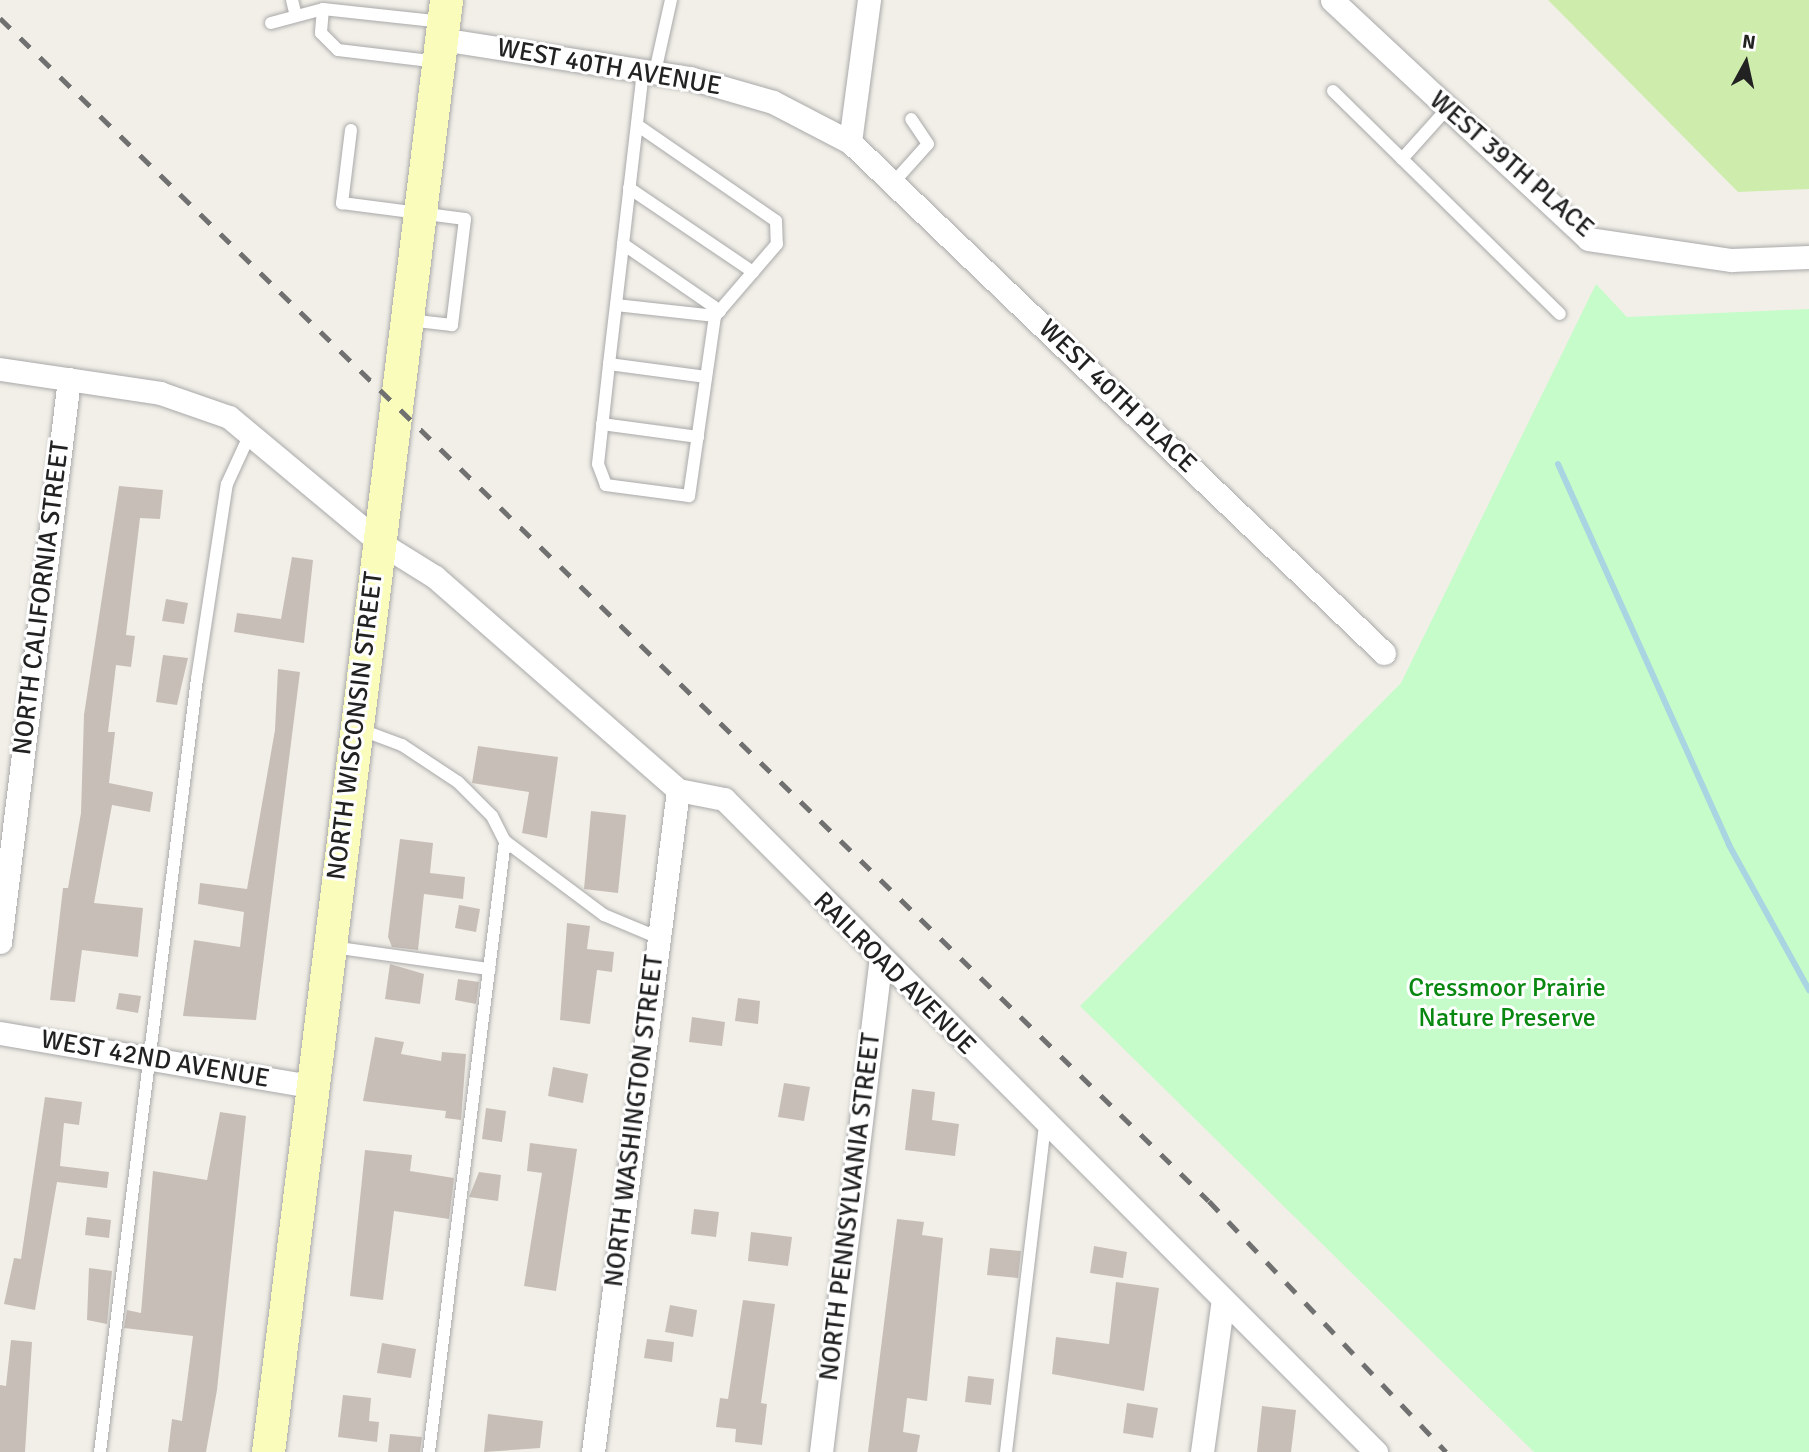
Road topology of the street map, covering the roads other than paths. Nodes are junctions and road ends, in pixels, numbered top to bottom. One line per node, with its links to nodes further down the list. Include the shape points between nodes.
1 (292, 0): 6 (lane)
2 (671, 0): 9 (lane)
3 (869, 0): 15 (street)
4 (1332, 0): 11 (street, WEST 39TH PLACE)
5 (323, 9): 6 (lane); 8 (lane); 8 (lane, via 321,33 338,50)
6 (296, 16): 7 (lane)
7 (271, 23)
8 (442, 31): 9 (street, WEST 40TH AVENUE); 19 (street, NORTH WISCONSIN STREET)
9 (649, 71): 13 (lane); 15 (street, WEST 40TH AVENUE, via 774,102)
10 (1333, 91): 16 (lane)
11 (1445, 111): 16 (lane); 21 (street, WEST 39TH PLACE, via 1588,239 1731,260)
12 (911, 119): 17 (lane, via 928,144)
13 (637, 125): 18 (lane); 22 (lane, via 776,221 777,244)
14 (351, 130): 19 (lane, via 342,203)
15 (850, 142): 17 (street, WEST 40TH PLACE)
16 (1402, 159): 25 (lane)
17 (893, 183): 35 (street, WEST 40TH PLACE)
18 (629, 188): 20 (lane); 22 (lane)
19 (421, 213): 26 (street, NORTH WISCONSIN STREET); 26 (lane, via 465,219 452,325)
20 (623, 244): 23 (lane); 24 (lane)
21 (1809, 257)
22 (753, 272): 24 (lane)
23 (616, 305): 24 (lane); 27 (lane)
24 (717, 313): 29 (lane)
25 (1560, 314)
26 (408, 320): 34 (street, NORTH WISCONSIN STREET)
27 (609, 364): 29 (lane); 31 (lane)
28 (0, 369): 30 (street)
29 (706, 377): 33 (lane)
30 (69, 379): 32 (street, via 160,393 229,417); 40 (street, NORTH CALIFORNIA STREET)
31 (602, 424): 33 (lane); 33 (lane, via 598,464 606,485 677,495 690,496)
32 (250, 434): 34 (street); 45 (lane, via 227,484)
33 (698, 437)
34 (379, 542): 36 (street, NORTH WISCONSIN STREET); 37 (street, via 435,577)
35 (1384, 653)
36 (356, 728): 38 (lane, via 402,745 458,782 492,817); 41 (street, NORTH WISCONSIN STREET)
37 (678, 790): 39 (street, NORTH WASHINGTON STREET); 42 (street, RAILROAD AVENUE, via 724,799)
38 (505, 841): 39 (lane, via 604,915); 43 (lane)
39 (659, 938): 52 (street, NORTH WASHINGTON STREET)
40 (0, 942)
41 (328, 946): 43 (lane); 46 (street, NORTH WISCONSIN STREET)
42 (880, 963): 47 (street, RAILROAD AVENUE); 53 (street, NORTH PENNSYLVANIA STREET)
43 (489, 969): 51 (lane)
44 (0, 1034): 45 (street, WEST 42ND AVENUE)
45 (153, 1060): 46 (street, WEST 42ND AVENUE); 49 (lane)
46 (310, 1086): 50 (street, NORTH WISCONSIN STREET)
47 (1045, 1125): 48 (street, RAILROAD AVENUE); 54 (lane)
48 (1223, 1299): 55 (street); 56 (street, RAILROAD AVENUE)
49 (100, 1452)
50 (268, 1452)
51 (429, 1452)
52 (593, 1452)
53 (821, 1452)
54 (1006, 1452)
55 (1202, 1452)
56 (1376, 1452)

